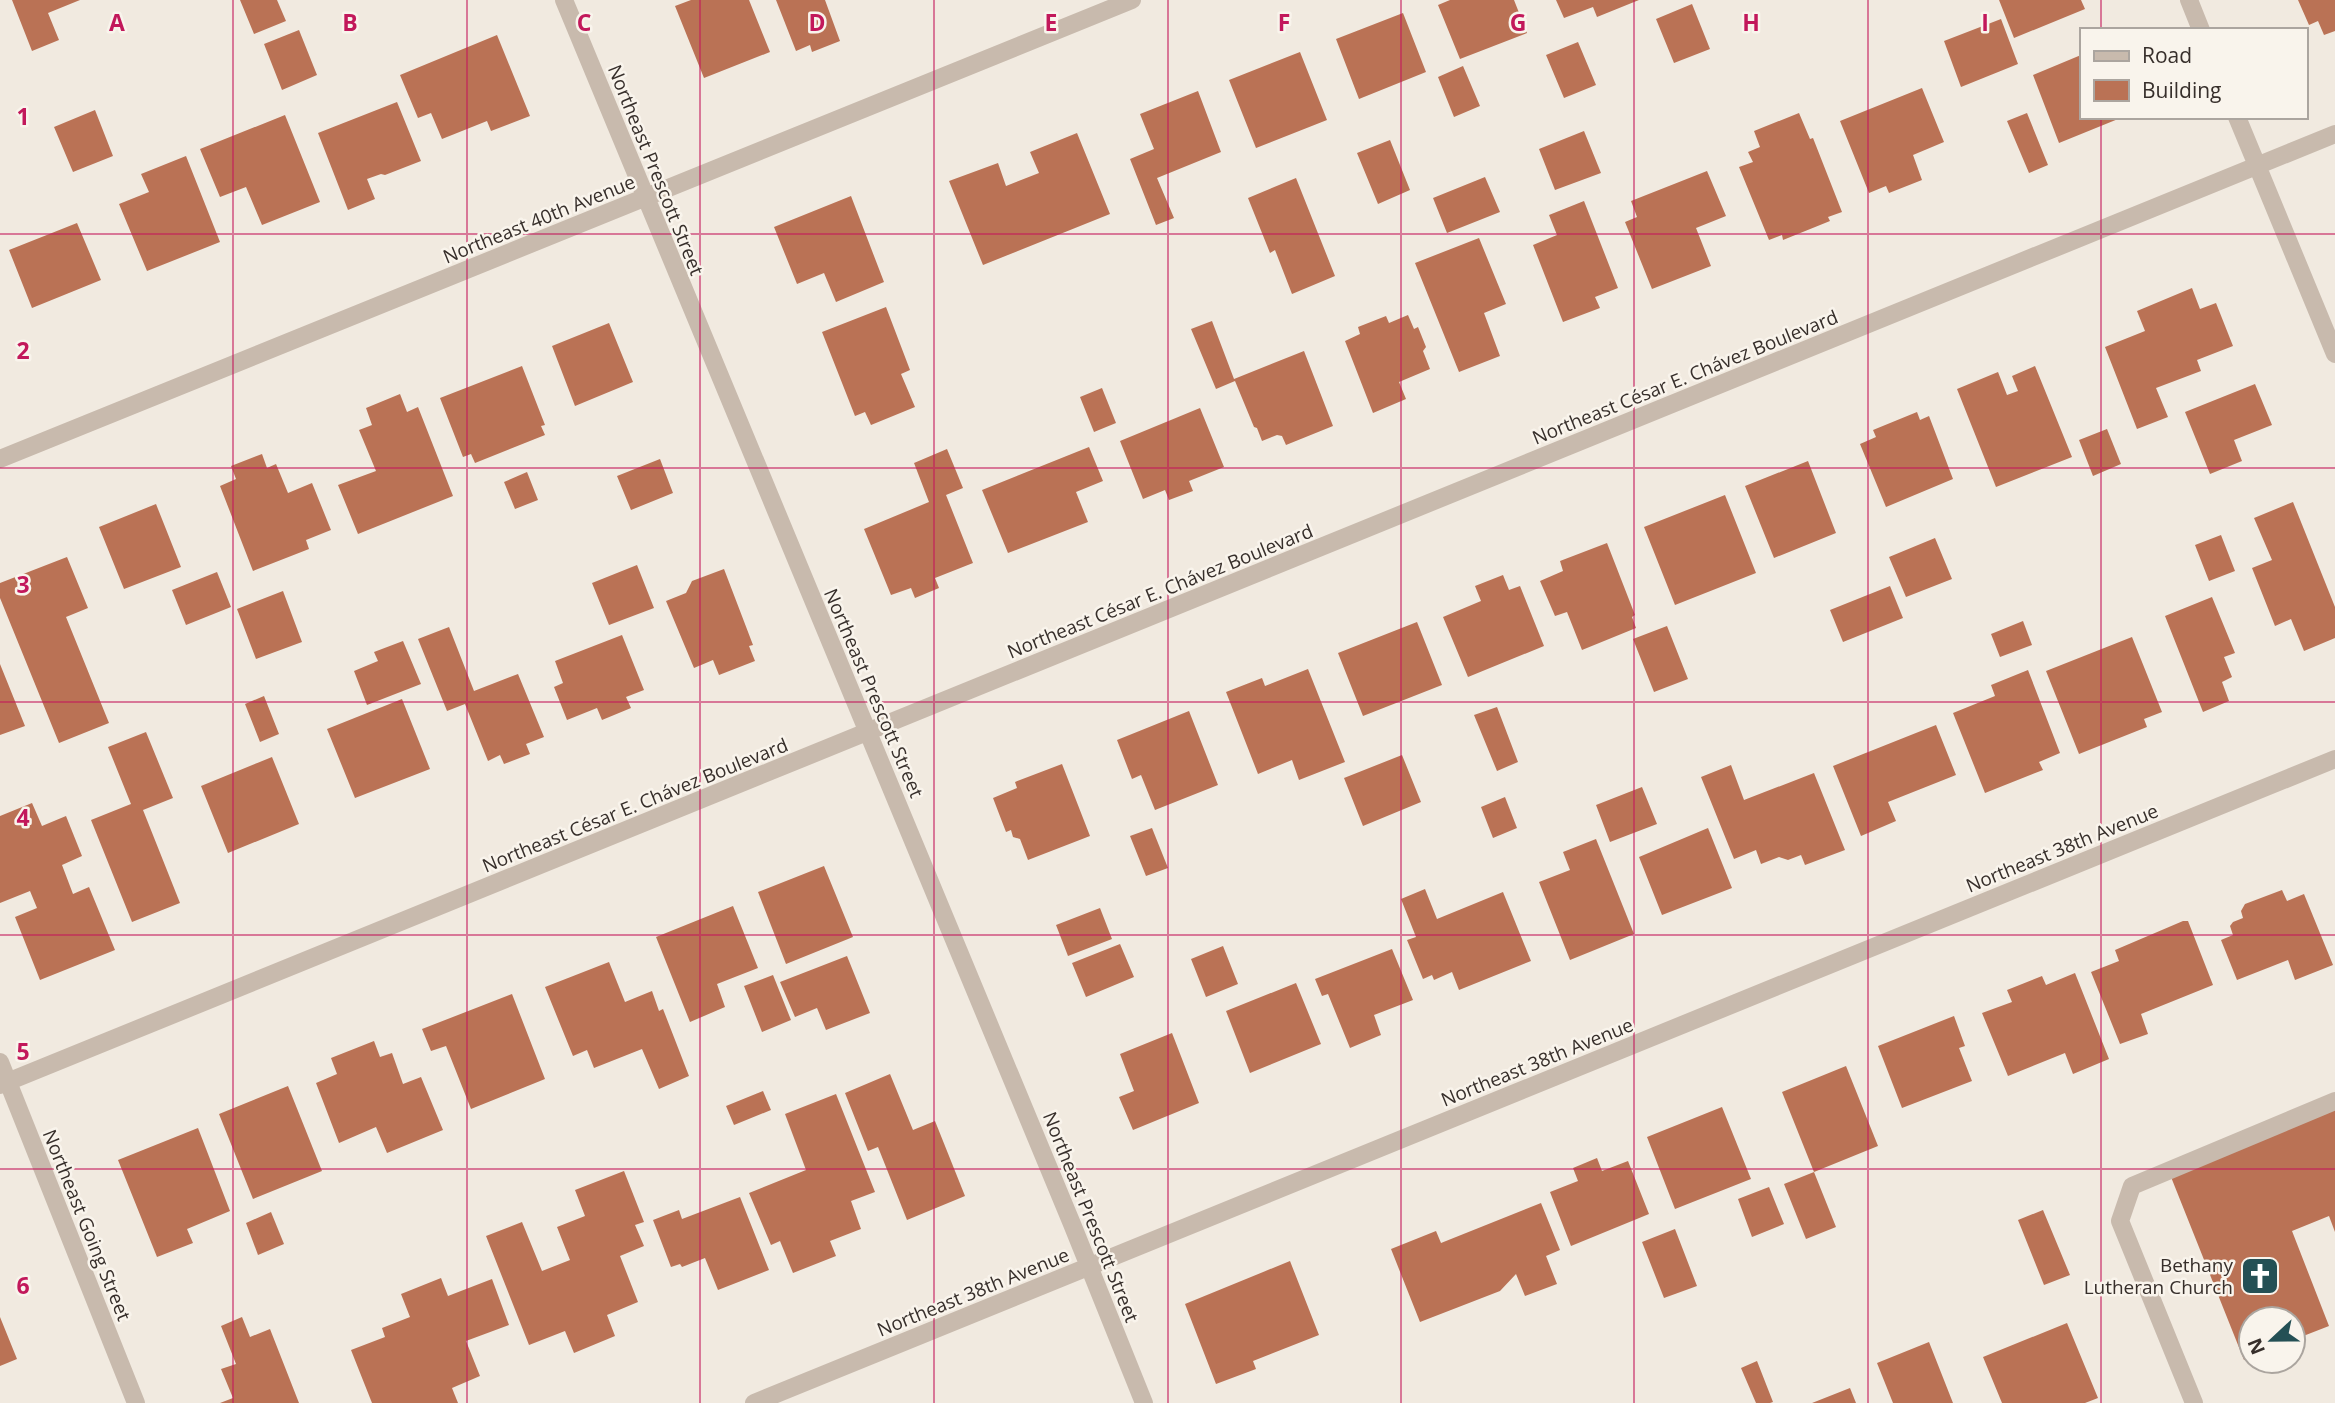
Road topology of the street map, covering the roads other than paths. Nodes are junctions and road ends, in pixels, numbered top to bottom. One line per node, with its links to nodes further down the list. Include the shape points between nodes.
1 (564, 0): 8 (street, Northeast Prescott Street)
2 (1132, 0): 8 (street, Northeast 40th Avenue)
3 (2189, 0): 4 (street)
4 (2200, 28)
5 (2238, 119): 7 (street)
6 (2335, 134): 7 (street, Northeast César E. Chávez Boulevard)
7 (2257, 166): 9 (street); 11 (street, Northeast César E. Chávez Boulevard)
8 (645, 198): 10 (street, Northeast 40th Avenue); 11 (street, Northeast Prescott Street)
9 (2335, 354)
10 (0, 459)
11 (867, 733): 14 (street, Northeast César E. Chávez Boulevard); 16 (street, Northeast Prescott Street)
12 (2335, 758): 16 (street, Northeast 38th Avenue)
13 (0, 1062): 14 (street, Northeast Going Street)
14 (4, 1084): 18 (street, Northeast Going Street)
15 (2335, 1101): 20 (street, via 2132,1186 2120,1221)
16 (1090, 1267): 17 (street, Northeast 38th Avenue); 19 (street, Northeast Prescott Street)
17 (759, 1402)
18 (136, 1403)
19 (1144, 1403)
20 (2194, 1403)

